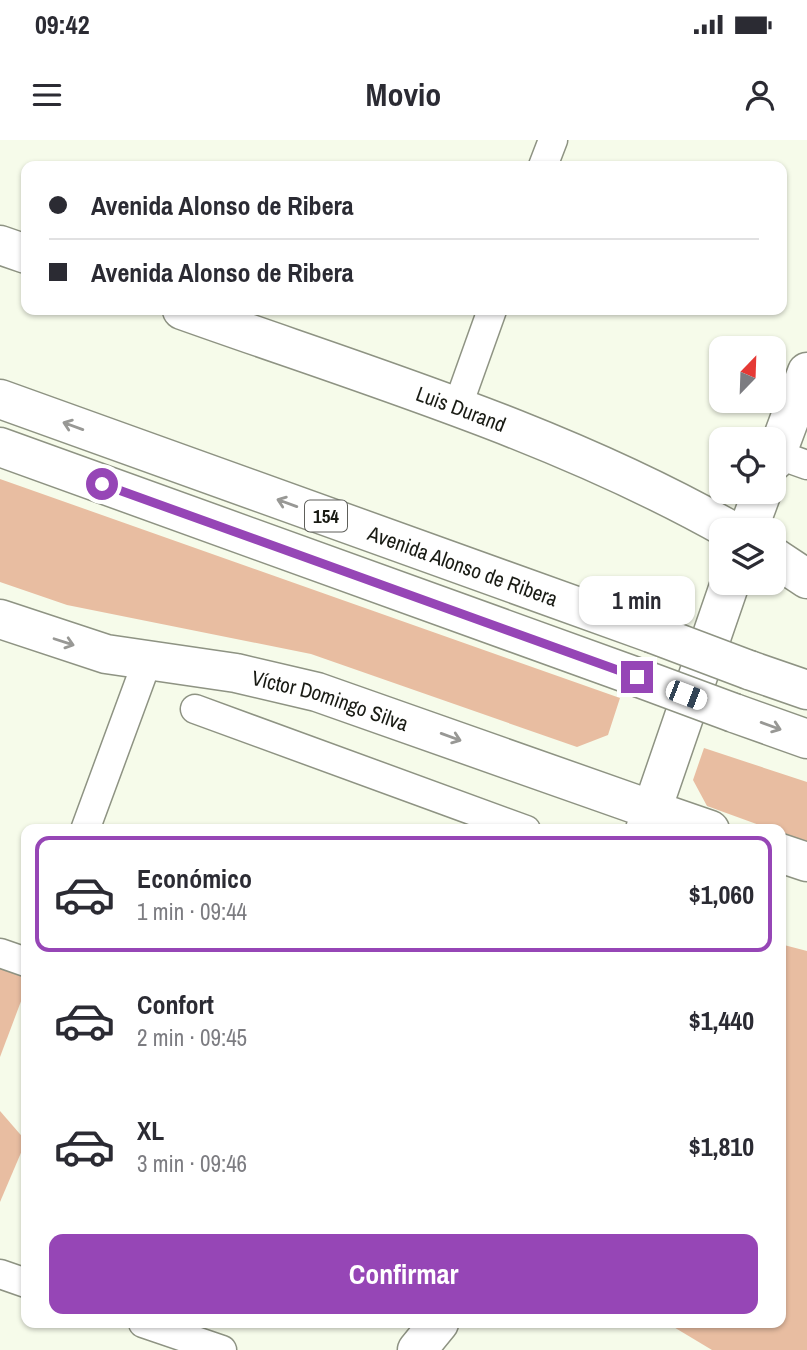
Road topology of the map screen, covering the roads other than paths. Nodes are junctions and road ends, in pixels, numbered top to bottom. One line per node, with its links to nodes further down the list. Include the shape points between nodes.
1 (553, 140): 2 (street)
2 (545, 161)
3 (0, 245): 4 (main road)
4 (21, 252)
5 (196, 315): 9 (main road, Luis Durand)
6 (490, 315): 9 (street)
7 (807, 372): 11 (main road)
8 (0, 399): 18 (main road, Avenida Alonso de Ribera / 154, one-way to 8, bridge)
9 (457, 408): 12 (main road, Luis Durand, via 620,472)
10 (0, 447): 20 (main road, 154, one-way to 20, bridge)
11 (786, 460)
12 (709, 519)
13 (786, 565): 14 (main road)
14 (807, 579)
15 (726, 595): 21 (main road)
16 (0, 619): 17 (main road, Víctor Domingo Silva, one-way to 17, via 106,654)
17 (148, 659): 21 (main road, Víctor Domingo Silva, one-way to 21, via 250,676 341,699); 22 (street)
18 (807, 690)
19 (195, 709): 23 (street)
20 (807, 740)
21 (648, 820): 24 (main road, Víctor Domingo Silva)
22 (87, 824)
23 (510, 824)
24 (673, 824)
25 (786, 855): 26 (main road)
26 (807, 862)
27 (0, 953): 28 (street)
28 (21, 960)
29 (0, 1274): 30 (street)
30 (21, 1281)
31 (158, 1328): 33 (street)
32 (435, 1328): 34 (main road)
33 (222, 1350)
34 (417, 1350)

